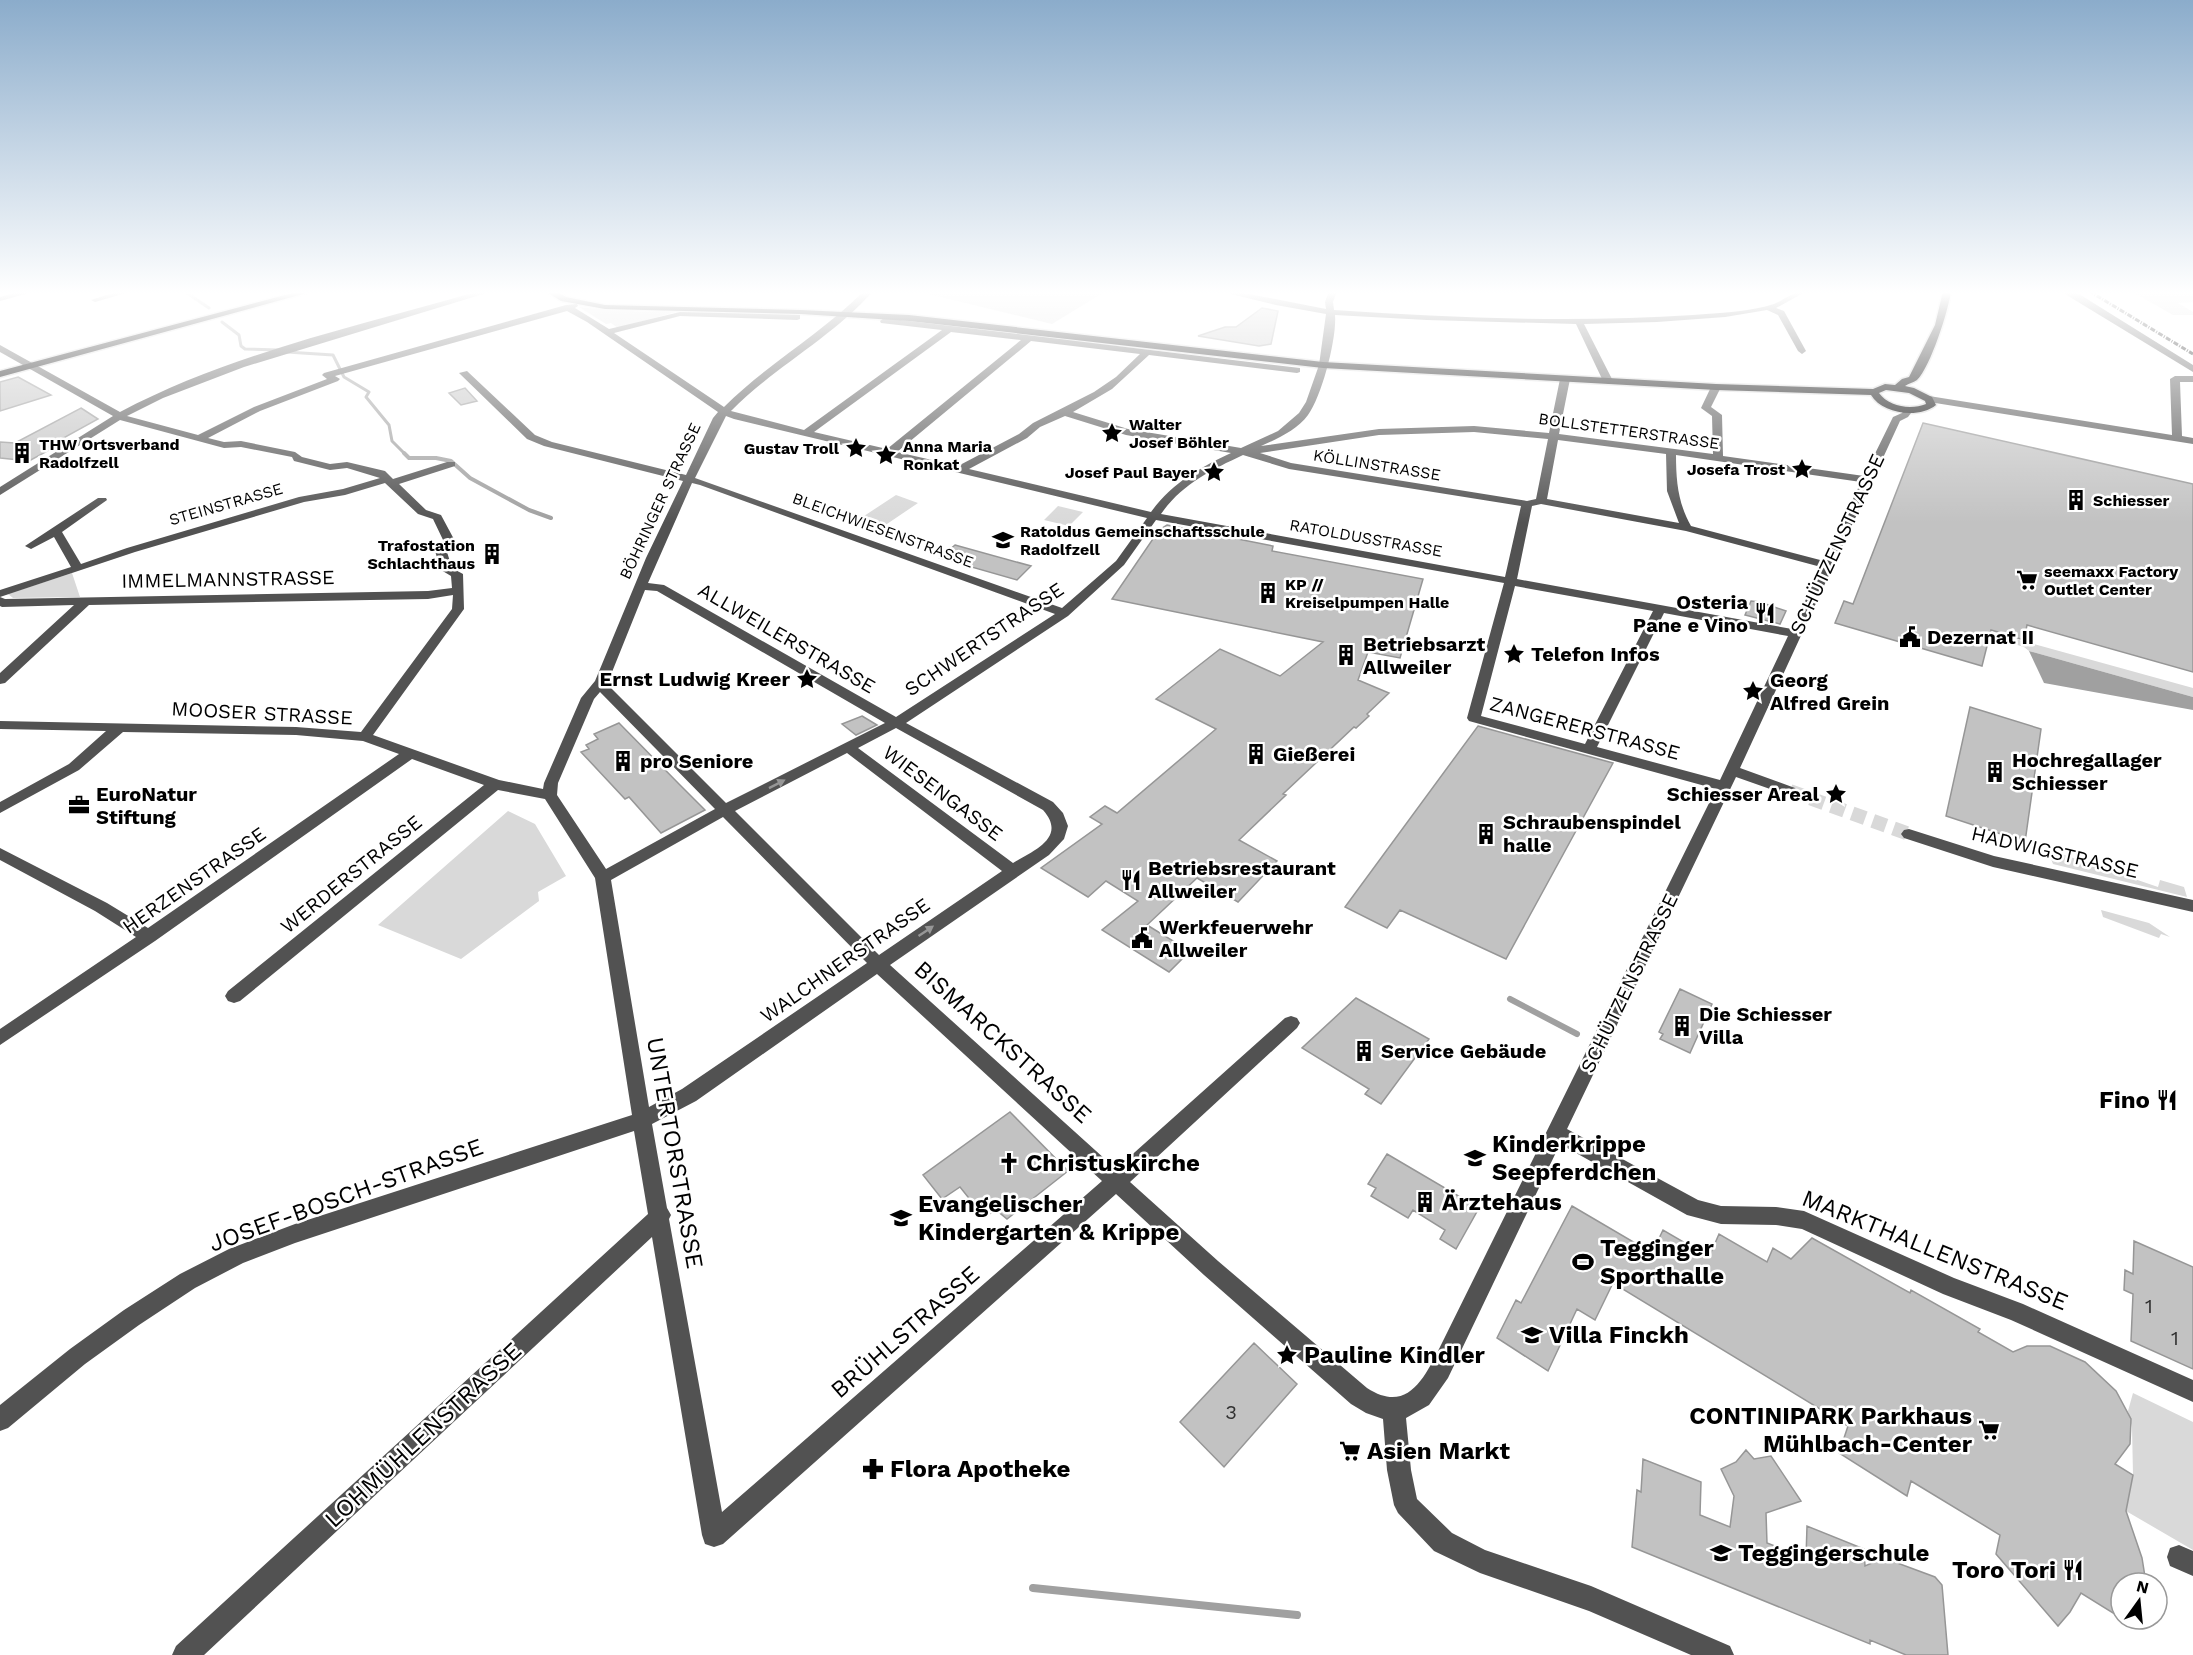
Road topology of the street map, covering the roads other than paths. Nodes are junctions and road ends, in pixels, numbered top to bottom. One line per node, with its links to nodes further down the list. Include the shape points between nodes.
1 (19, 368): 17 (main road)
2 (35, 368): 31 (street)
3 (233, 368): 31 (street, via 159,396)
4 (347, 368): 35 (street, via 327,375 335,379 257,409)
5 (660, 368): 29 (street, BÖHRINGER STRASSE)
6 (775, 368): 29 (street)
7 (895, 368): 33 (street)
8 (992, 368): 40 (street)
9 (1131, 368): 30 (street)
10 (1282, 368): 15 (street)
11 (1322, 368): 38 (street, SCHWERTSTRASSE, via 1303,415 1281,433)
12 (1379, 368): 18 (main road)
13 (1602, 368): 21 (street)
14 (1918, 368): 19 (main road)
15 (1297, 370)
16 (464, 373): 44 (street, BLEICHWIESENSTRASSE, via 531,437)
17 (0, 374)
18 (1565, 379): 21 (main road); 34 (street)
19 (1913, 379): 23 (main road); 24 (main road)
20 (2193, 379): 36 (street, via 2175,380)
21 (1608, 381): 22 (main road)
22 (1716, 387): 25 (main road); 41 (street, via 1706,408 1717,415)
23 (1899, 387): 24 (main road); 25 (main road, via 1879,388)
24 (1916, 391): 26 (main road)
25 (1875, 395): 27 (main road)
26 (1930, 402): 28 (main road, via 1926,408); 36 (street)
27 (1891, 405): 28 (main road); 32 (street)
28 (1910, 409): 32 (street, SCHÜTZENSTRASSE)
29 (723, 411): 33 (street, RATOLDUSSTRASSE); 44 (street, BÖHRINGER STRASSE)
30 (1064, 412): 38 (street, KÖLLINSTRASSE, via 1126,432); 43 (street)
31 (121, 416): 35 (street); 47 (street)
32 (1896, 419): 45 (street, SCHÜTZENSTRASSE)
33 (806, 433): 40 (street, RATOLDUSSTRASSE)
34 (1555, 435): 38 (street, BOLLSTETTERSTRASSE, via 1474,429 1398,430); 39 (street, BOLLSTETTERSTRASSE); 49 (street)
35 (199, 439): 46 (street, via 295,455 330,467 366,469 381,473)
36 (2178, 439): 37 (street)
37 (2193, 441)
38 (1243, 452): 50 (street, KÖLLINSTRASSE, via 1289,466); 51 (street, SCHWERTSTRASSE, via 1216,462 1187,480)
39 (1671, 452): 41 (street, BOLLSTETTERSTRASSE); 52 (street, via 1672,496)
40 (889, 453): 43 (street, RATOLDUSSTRASSE)
41 (1718, 459): 45 (street, BOLLSTETTERSTRASSE)
42 (451, 464): 46 (street, STEINSTRASSE)
43 (959, 470): 51 (street, RATOLDUSSTRASSE)
44 (691, 480): 58 (street, BÖHRINGER STRASSE); 64 (street, BLEICHWIESENSTRASSE)
45 (1867, 480): 55 (street, SCHÜTZENSTRASSE)
46 (388, 481): 56 (street, STEINSTRASSE, via 303,499); 59 (street, via 422,512 437,517 450,543 441,551 447,570 457,574)
47 (0, 492)
48 (102, 500): 53 (street)
49 (1541, 501): 50 (street, KÖLLINSTRASSE); 52 (street, KÖLLINSTRASSE)
50 (1527, 504): 57 (street, ZANGERERSTRASSE)
51 (1153, 516): 57 (street, RATOLDUSSTRASSE); 64 (street, SCHWERTSTRASSE, via 1120,562)
52 (1688, 528): 55 (street, KÖLLINSTRASSE)
53 (56, 531): 54 (street); 56 (street)
54 (32, 546)
55 (1827, 565): 65 (street, SCHÜTZENSTRASSE)
56 (78, 569): 60 (street, STEINSTRASSE)
57 (1510, 582): 63 (street, RATOLDUSSTRASSE); 73 (street, ZANGERERSTRASSE, via 1474,718)
58 (641, 586): 67 (street, BÖHRINGER STRASSE); 68 (street, ALLWEILERSTRASSE, via 660,588)
59 (457, 591): 62 (street, IMMELMANNSTRASSE, via 428,595); 71 (street, via 458,609)
60 (0, 594)
61 (0, 601): 62 (street, IMMELMANNSTRASSE)
62 (86, 601): 66 (street)
63 (1660, 609): 65 (street, RATOLDUSSTRASSE); 73 (street)
64 (1064, 613): 68 (street, SCHWERTSTRASSE)
65 (1796, 633): 75 (street, SCHÜTZENSTRASSE)
66 (0, 680)
67 (601, 682): 78 (street, BÖHRINGER STRASSE, via 588,698 551,783); 80 (street, BISMARCKSTRASSE)
68 (896, 723): 72 (street, SCHWERTSTRASSE); 81 (street, ALLWEILERSTRASSE, via 1048,806 1059,815)
69 (0, 725): 70 (street, MOOSER STRASSE)
70 (120, 728): 71 (street, MOOSER STRASSE, via 296,731); 79 (street, via 74,767)
71 (364, 737): 74 (street, MOOSER STRASSE)
72 (848, 747): 80 (street, SCHWERTSTRASSE, one-way to 72); 84 (street, WIESENGASSE)
73 (1589, 748): 75 (street, ZANGERERSTRASSE)
74 (409, 754): 76 (street, MOOSER STRASSE); 87 (street, HERZENSTRASSE)
75 (1728, 778): 77 (street); 93 (street, SCHÜTZENSTRASSE)
76 (495, 784): 78 (street, MOOSER STRASSE); 89 (street, WERDERSTRASSE)
77 (1790, 791)
78 (550, 795): 85 (street, UNTERTORSTRASSE)
79 (0, 808)
80 (725, 810): 85 (street, SCHWERTSTRASSE); 88 (street, BISMARCKSTRASSE)
81 (1062, 826): 84 (street, WALCHNERSTRASSE, via 1050,845)
82 (1909, 834): 86 (street, HADWIGSTRASSE, via 1993,861)
83 (0, 853): 87 (street)
84 (1013, 872): 88 (street, WALCHNERSTRASSE, one-way to 84)
85 (603, 877): 92 (street, UNTERTORSTRASSE)
86 (2193, 906)
87 (149, 937): 91 (street, HERZENSTRASSE)
88 (878, 964): 92 (street, WALCHNERSTRASSE, via 689,1095); 94 (street, BISMARCKSTRASSE)
89 (234, 996)
90 (1291, 1023): 94 (street, BRÜHLSTRASSE)
91 (0, 1038)
92 (642, 1120): 95 (street, UNTERTORSTRASSE); 98 (street, JOSEF-BOSCH-STRASSE, via 264,1245 218,1264 129,1319)
93 (1556, 1132): 96 (street, MARKTHALLENSTRASSE, via 1694,1208 1721,1215 1776,1215 1804,1220); 97 (street, SCHÜTZENSTRASSE, via 1427,1392 1409,1407)
94 (1117, 1181): 97 (street, BISMARCKSTRASSE, via 1359,1396 1380,1408); 99 (street, BRÜHLSTRASSE)
95 (661, 1215): 99 (street, UNTERTORSTRASSE); 100 (street, LOHMÜHLENSTRASSE)
96 (2193, 1391)
97 (1394, 1410): 101 (street, via 1406,1504 1443,1542 1591,1599)
98 (0, 1420)
99 (714, 1535)
100 (185, 1655)
101 (1720, 1655)

